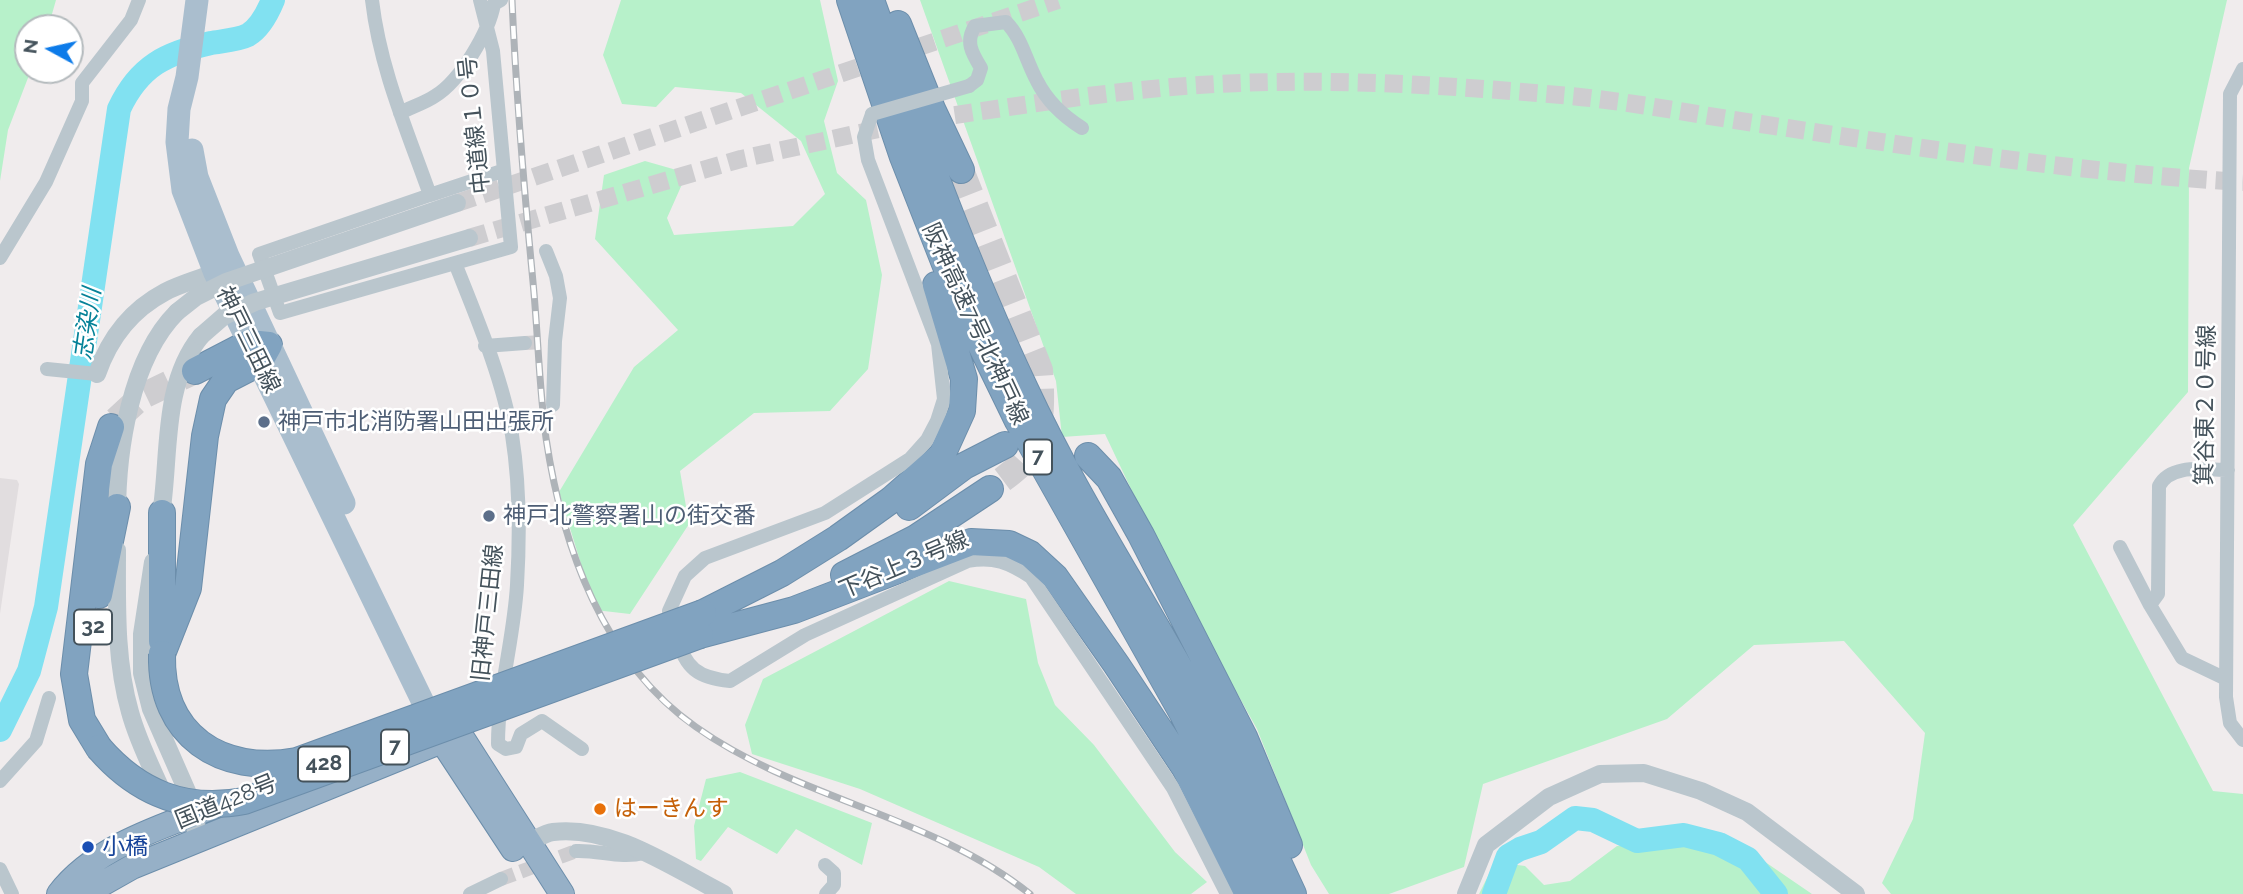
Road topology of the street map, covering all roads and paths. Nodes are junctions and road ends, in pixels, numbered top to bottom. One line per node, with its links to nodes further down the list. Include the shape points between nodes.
1 (139, 0): 19 (street, via 131,20 82,83 82,101 46,182)
2 (372, 0): 10 (street, via 379,51)
3 (480, 0): 8 (street, 中道線１０号)
4 (501, 0): 8 (street)
5 (888, 0): 12 (highway)
6 (197, 2): 21 (main road, 神戸三田線, via 178,117 179,166 189,208)
7 (857, 2): 42 (highway, 7, via 861,58 962,363 962,411 942,455 891,500); 62 (highway, 阪神高速7号北神戸線 / 7, via 1025,390); 73 (highway, 阪神高速7号北神戸線 / 7, via 902,157 960,302 1018,421 1184,714)
8 (485, 28): 10 (street, via 450,85); 13 (street, 中道線１０号, via 493,51)
9 (2243, 69): 23 (street, 箕谷東２０号線, via 2230,94)
10 (400, 113): 14 (street)
11 (1082, 128): 42 (street, bridge, via 1054,106 1006,22 975,26 971,51 981,68 969,86 872,114 864,136 868,160 938,344 944,399 937,421 909,459 825,513 705,558 685,576 669,611)
12 (961, 170)
13 (502, 172): 14 (street); 20 (street, 中道線１０号, via 511,247)
14 (430, 195): 18 (street)
15 (457, 203): 36 (street, 32, bridge, via 226,282 177,312 154,340 135,388)
16 (469, 238): 37 (street, 32, bridge, via 255,302 224,316 201,336 185,359 176,387)
17 (546, 251): 30 (street, via 560,298 549,341)
18 (259, 254): 21 (street); 22 (street)
19 (0, 258)
20 (455, 262): 22 (street); 26 (street, 旧神戸三田線)
21 (223, 268): 24 (main road, 神戸三田線); 29 (street, via 164,292 129,318 106,348)
22 (280, 313): 24 (street)
23 (2236, 339): 34 (street, 箕谷東２０号線)
24 (259, 343): 28 (highway); 44 (highway, 7, via 213,399 188,588); 49 (main road, 神戸三田線)
25 (525, 343): 26 (street)
26 (485, 346): 48 (street, 旧神戸三田線, via 512,434 518,493 514,622)
27 (47, 369): 29 (street)
28 (195, 371)
29 (97, 374)
30 (553, 405)
31 (111, 427): 51 (highway, via 99,464 74,674 82,720)
32 (1005, 445): 42 (highway, 7, via 964,466 846,549)
33 (1088, 456): 62 (highway, via 1109,478 1141,535 1244,737)
34 (2228, 470): 39 (street, via 2177,470 2163,478 2159,486 2158,594); 40 (street, 箕谷東２０号線)
35 (990, 489): 42 (highway, 7, via 859,569)
36 (117, 507): 51 (highway, 32, via 88,660 87,699); 54 (street, 32, via 117,628 124,686 138,737)
37 (162, 513): 44 (highway, 7); 54 (street, 32, via 144,615 142,673)
38 (2120, 547): 39 (street)
39 (2150, 605): 46 (street, via 2182,658)
40 (2227, 618): 41 (street); 46 (street, 箕谷東２０号線)
41 (2243, 618)
42 (698, 629): 43 (street); 44 (highway, 7, bridge, via 280,764 244,763 210,751 183,729 168,703); 51 (highway, 7, bridge, via 244,801 191,804 157,794 125,776); 71 (street, 下谷上３号線, via 682,658 702,675 730,681 805,635 968,561 987,557 1008,563 1031,577 1165,777); 72 (highway, 7, via 794,610 971,542 1009,544 1030,554 1055,577 1185,768)
43 (631, 651)
44 (162, 654)
45 (605, 661): 48 (street)
46 (2226, 679): 50 (street, 箕谷東２０号線, via 2230,723)
47 (49, 698): 53 (street, via 36,741)
48 (501, 699): 49 (street); 52 (street, 旧神戸三田線, via 498,744 516,747 520,734 542,721)
49 (442, 728): 54 (highway, 国道428号 / 428); 55 (highway, 国道428号 / 428); 56 (highway); 67 (highway)
50 (2243, 740)
51 (99, 748)
52 (582, 749)
53 (0, 781)
54 (186, 818): 55 (street, 32); 64 (highway, 国道428号 / 428, via 85,867)
55 (195, 841): 65 (highway, 国道428号 / 428, via 132,867)
56 (528, 842): 58 (street, via 551,832 582,831); 68 (highway)
57 (576, 851): 58 (street, via 625,858)
58 (644, 853): 69 (street)
59 (825, 865): 70 (street, via 834,873 834,885)
60 (0, 869): 63 (street)
61 (501, 879): 66 (street)
62 (1300, 892)
63 (12, 894)
64 (58, 894)
65 (84, 894)
66 (470, 894)
67 (542, 894)
68 (562, 894)
69 (724, 894)
70 (826, 894)
71 (1227, 894)
72 (1248, 894)
73 (1271, 894)
74 (1466, 894): 75 (street, via 1486,845 1549,797 1600,774 1644,773 1747,812)
75 (1856, 894)

